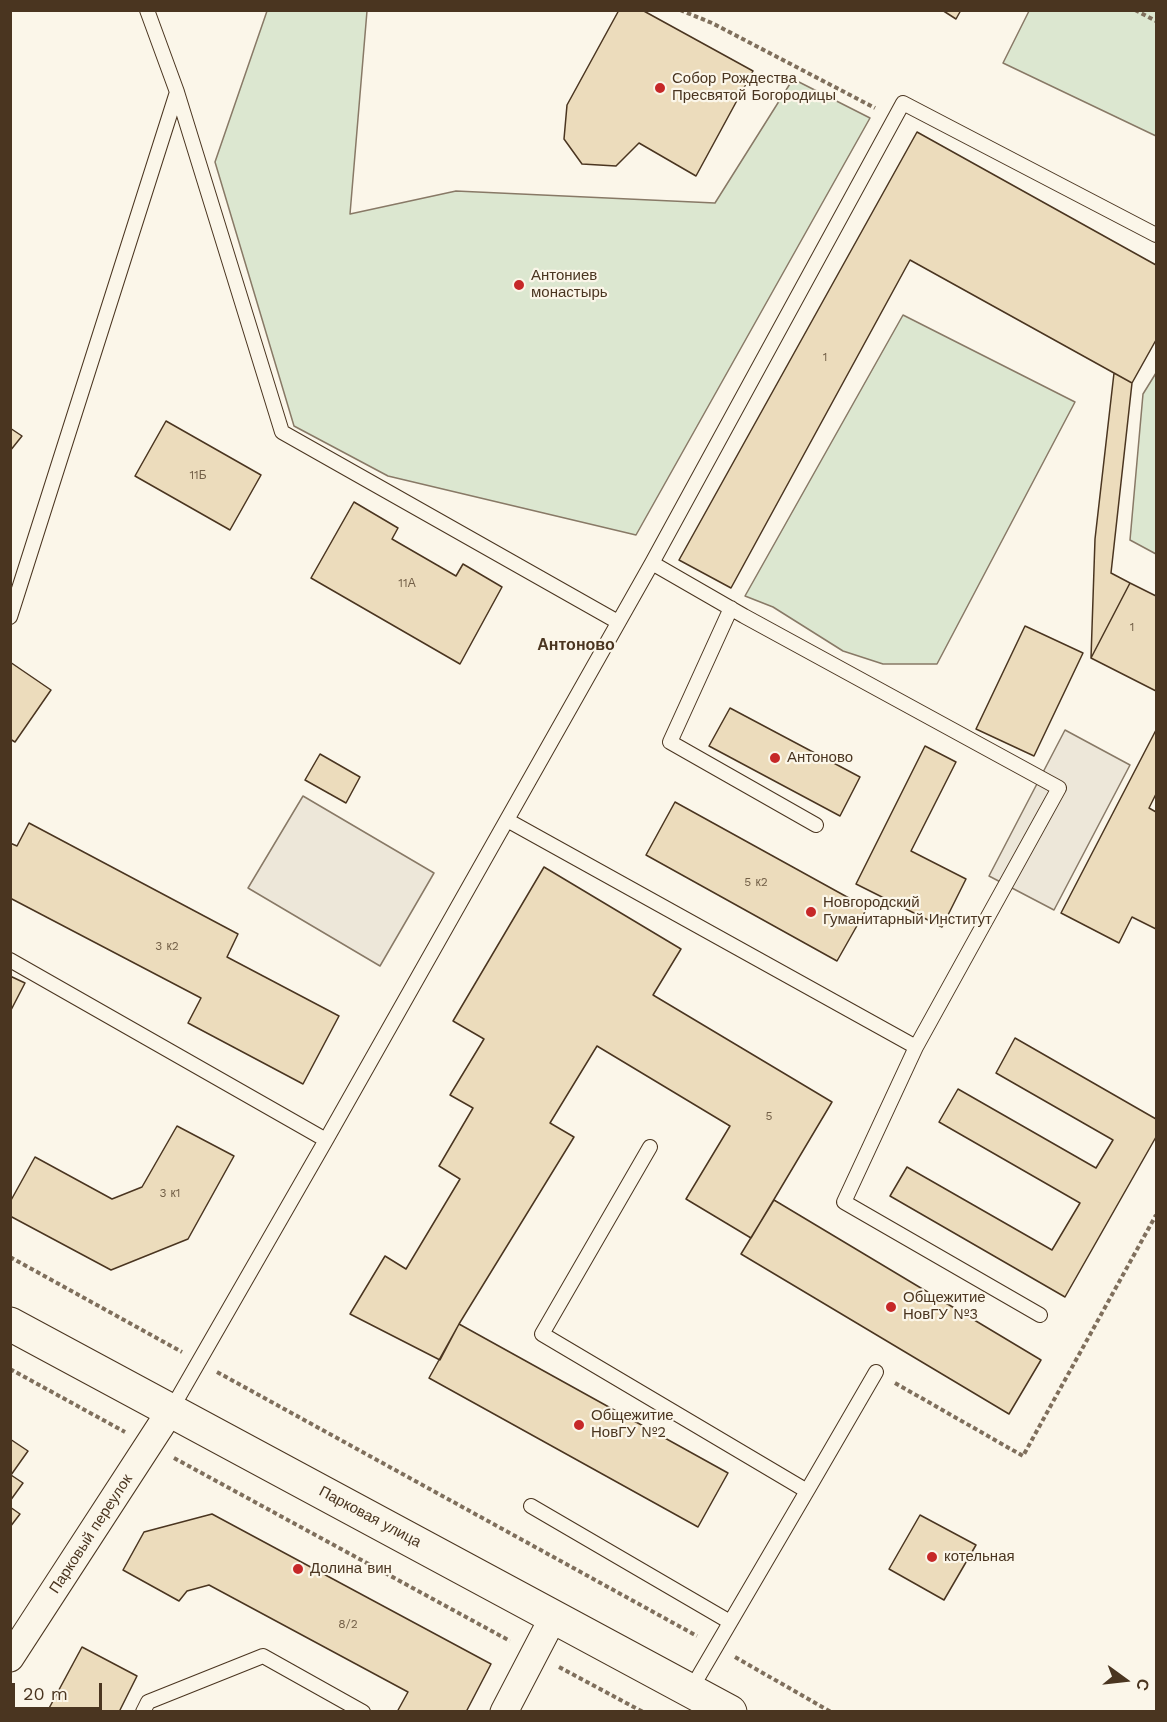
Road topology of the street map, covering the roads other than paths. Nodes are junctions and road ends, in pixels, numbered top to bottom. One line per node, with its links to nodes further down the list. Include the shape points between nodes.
1 (147, 10): 2 (lane)
2 (177, 92): 6 (lane); 7 (lane, via 282,432)
3 (1156, 235): 4 (lane, via 903,103)
4 (652, 562): 5 (lane); 7 (lane)
5 (731, 608): 9 (lane, via 670,742); 11 (lane, via 1059,788)
6 (10, 617)
7 (618, 622): 8 (lane)
8 (507, 820): 11 (lane); 12 (lane)
9 (816, 825)
10 (10, 960): 12 (lane)
11 (916, 1047): 14 (lane, via 844,1202)
12 (326, 1140): 17 (lane)
13 (650, 1147): 18 (lane, via 542,1334)
14 (1040, 1314)
15 (10, 1324): 17 (street, Парковая улица)
16 (876, 1372): 18 (lane)
17 (171, 1410): 20 (street, Парковая улица); 22 (street, Парковый переулок)
18 (807, 1491): 21 (lane)
19 (531, 1506): 21 (lane)
20 (554, 1616): 23 (street, Парковая улица); 26 (street)
21 (730, 1622): 23 (lane)
22 (10, 1658)
23 (690, 1690): 27 (street, Парковая улица)
24 (143, 1712): 25 (lane, via 148,1702 263,1656)
25 (363, 1712)
26 (504, 1712)
27 (730, 1712)

